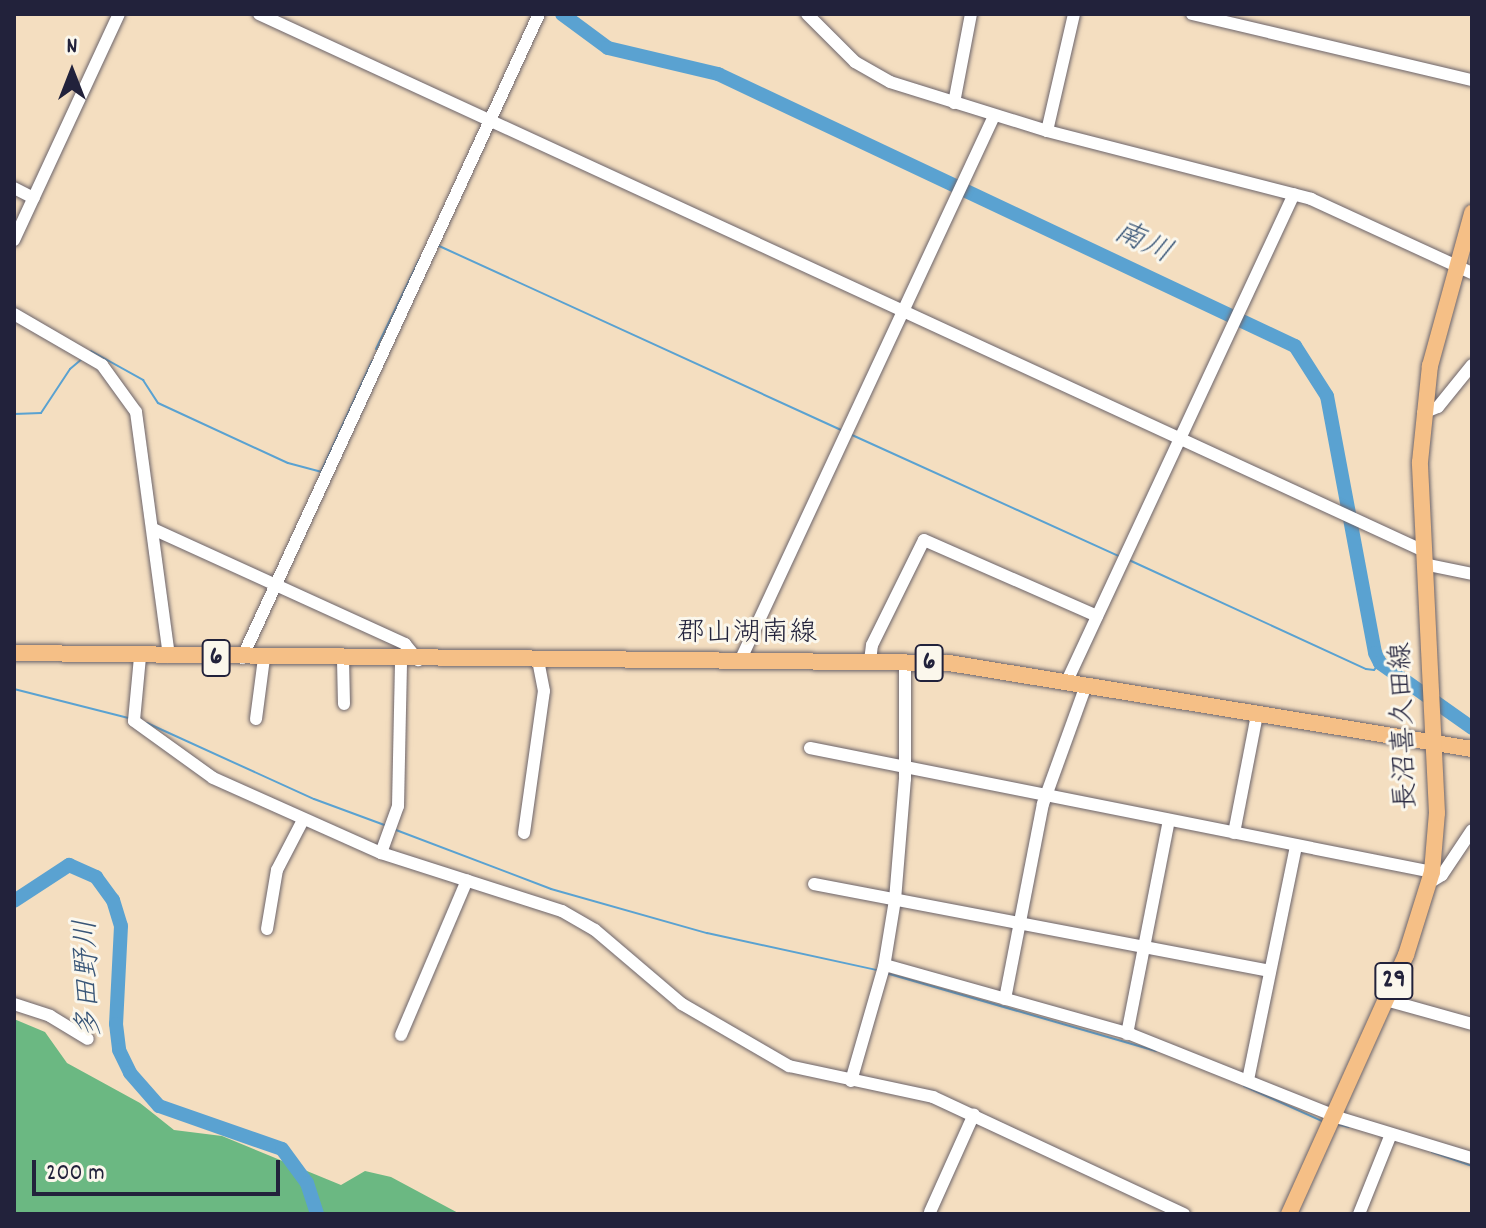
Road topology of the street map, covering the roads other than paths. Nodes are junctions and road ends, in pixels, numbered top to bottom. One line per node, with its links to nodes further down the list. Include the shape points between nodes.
1 (119, 14): 15 (street)
2 (259, 14): 11 (street)
3 (539, 14): 11 (street)
4 (807, 14): 9 (street, via 866,70)
5 (971, 14): 9 (street)
6 (1074, 14): 12 (street)
7 (1192, 14): 8 (street)
8 (1472, 80)
9 (954, 103): 10 (street)
10 (994, 116): 12 (street); 19 (street)
11 (490, 122): 19 (street); 27 (street)
12 (1047, 131): 14 (street)
13 (14, 188): 15 (street)
14 (1294, 194): 18 (street); 23 (street)
15 (34, 198): 17 (street)
16 (1472, 213): 18 (main road, 長沼喜久田線 / 29)
17 (14, 240)
18 (1465, 270): 22 (main road, 長沼喜久田線 / 29)
19 (902, 312): 23 (street); 38 (street)
20 (14, 314): 24 (street, via 102,365 125,391 141,427)
21 (1472, 365): 22 (street, via 1438,407)
22 (1423, 413): 25 (main road, 長沼喜久田線 / 29)
23 (1180, 441): 25 (street); 28 (street)
24 (153, 529): 27 (street); 31 (street)
25 (1424, 557): 26 (street); 46 (main road, 長沼喜久田線 / 29)
26 (1472, 574)
27 (275, 584): 32 (street); 36 (street, via 405,644)
28 (1097, 616): 39 (street, via 924,540 872,645); 41 (street)
29 (14, 653): 30 (main road, 郡山湖南線 / 6)
30 (140, 657): 31 (main road, 郡山湖南線 / 6); 51 (street, via 133,714 147,734 213,778)
31 (169, 657): 32 (main road, 郡山湖南線 / 6)
32 (242, 658): 33 (main road, 郡山湖南線 / 6)
33 (264, 658): 34 (main road, 郡山湖南線 / 6); 45 (street)
34 (343, 660): 35 (main road, 郡山湖南線 / 6); 43 (street)
35 (401, 660): 36 (main road, 郡山湖南線 / 6); 57 (street, via 398,806)
36 (418, 660): 37 (main road, 郡山湖南線 / 6)
37 (538, 661): 38 (main road, 郡山湖南線 / 6); 53 (street, via 544,691)
38 (740, 661): 39 (main road, 郡山湖南線 / 6)
39 (870, 661): 40 (main road, 郡山湖南線 / 6)
40 (905, 662): 41 (main road, 郡山湖南線 / 6, via 984,666); 49 (street)
41 (1067, 681): 42 (main road, 郡山湖南線 / 6)
42 (1086, 685): 44 (main road, 郡山湖南線 / 6); 50 (street)
43 (344, 704)
44 (1257, 715): 46 (main road, 郡山湖南線 / 6); 54 (street)
45 (256, 719)
46 (1433, 738): 48 (main road, 郡山湖南線 / 6); 58 (main road, 長沼喜久田線 / 29, via 1437,813)
47 (810, 748): 49 (street)
48 (1472, 749)
49 (905, 768): 50 (street); 61 (street)
50 (1049, 798): 52 (street); 62 (street, via 1043,804)
51 (303, 820): 57 (street); 63 (street, via 277,870)
52 (1169, 820): 54 (street); 64 (street)
53 (524, 833)
54 (1234, 833): 56 (street)
55 (1470, 839): 58 (street, via 1442,875)
56 (1296, 846): 58 (street); 66 (street)
57 (381, 853): 59 (street)
58 (1430, 878): 68 (main road, 長沼喜久田線 / 29, via 1419,922)
59 (467, 880): 72 (street); 75 (street, via 519,894 580,920 664,991 752,1049 789,1066)
60 (814, 884): 61 (street)
61 (895, 900): 62 (street); 65 (street)
62 (1021, 925): 64 (street); 67 (street)
63 (267, 929)
64 (1143, 947): 66 (street); 71 (street)
65 (885, 965): 67 (street); 75 (street)
66 (1269, 971): 74 (street)
67 (1005, 999): 71 (street)
68 (1386, 1000): 70 (street); 77 (main road, 長沼喜久田線 / 29)
69 (14, 1004): 73 (street)
70 (1472, 1024)
71 (1127, 1034): 74 (street)
72 (401, 1035)
73 (88, 1039)
74 (1248, 1080): 77 (street)
75 (851, 1081): 76 (street, via 921,1093)
76 (974, 1114): 80 (street); 81 (street)
77 (1335, 1116): 78 (street); 82 (main road, 長沼喜久田線 / 29)
78 (1391, 1134): 79 (street); 83 (street)
79 (1472, 1158)
80 (930, 1212)
81 (1184, 1214)
82 (1289, 1214)
83 (1359, 1214)

